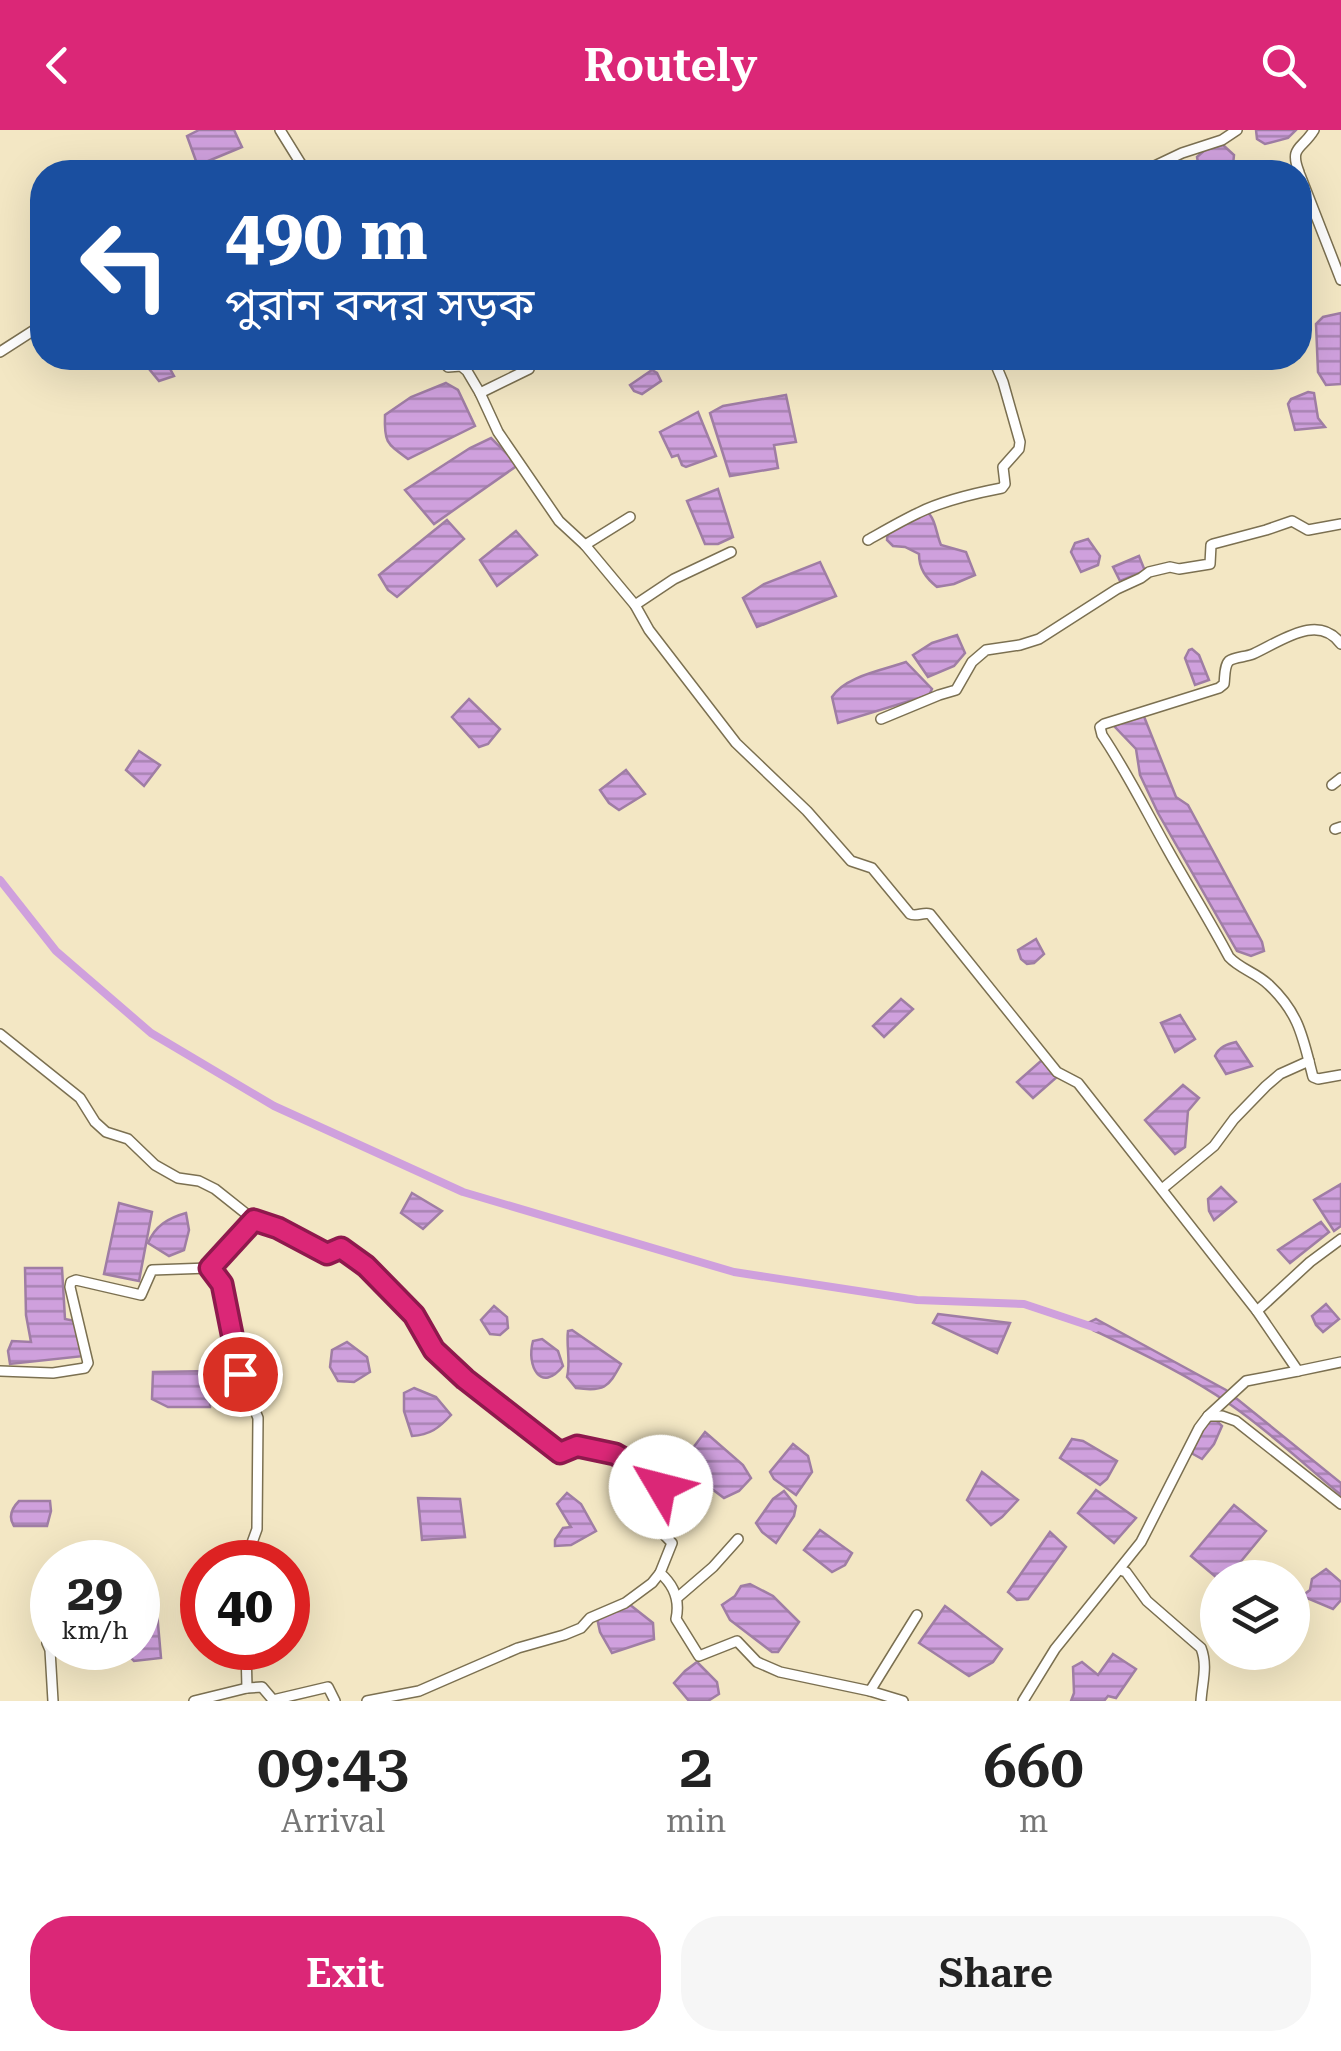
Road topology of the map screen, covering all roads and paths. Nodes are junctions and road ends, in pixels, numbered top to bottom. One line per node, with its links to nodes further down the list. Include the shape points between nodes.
1 (280, 130): 4 (street)
2 (1238, 130): 5 (street)
3 (1314, 130): 6 (street)
4 (299, 160)
5 (1167, 160)
6 (1294, 160)
7 (1312, 205): 8 (street)
8 (1341, 280)
9 (30, 333): 10 (street)
10 (0, 352)
11 (466, 370): 14 (street)
12 (526, 370): 14 (street)
13 (998, 370): 17 (street, via 1020,442 1003,467 1002,488 920,512)
14 (480, 394): 18 (street, via 558,521)
15 (630, 517): 18 (street)
16 (1341, 524): 22 (street, via 1308,530 1292,521 1213,544 1210,564 1149,572 1039,639 986,650 956,690)
17 (868, 540)
18 (585, 545): 20 (street)
19 (730, 552): 20 (street)
20 (635, 604): 26 (street, via 736,743 851,861 872,868 910,914 930,914)
21 (1341, 644): 24 (street, via 1330,632 1290,636 1230,660 1219,688 1100,727 1230,958 1269,985 1293,1013)
22 (881, 719)
23 (0, 1034): 27 (street, via 80,1098 106,1132 128,1139 178,1178 215,1189)
24 (1309, 1060): 25 (street, via 1316,1080); 26 (street, via 1266,1086 1214,1146)
25 (1341, 1075)
26 (1162, 1189): 30 (street)
27 (254, 1220): 29 (street); 39 (street, via 327,1254 341,1248 366,1266 414,1315 434,1350 560,1453 577,1446 615,1454 660,1484 645,1515 672,1543)
28 (1341, 1239): 30 (street)
29 (210, 1268): 32 (street, via 152,1270 141,1295 76,1280 70,1287 85,1368); 37 (street, via 222,1284 240,1374 258,1418)
30 (1256, 1311): 33 (street)
31 (1341, 1362): 33 (street)
32 (0, 1371)
33 (1298, 1371): 34 (street, via 1252,1378)
34 (1208, 1416): 35 (street, via 1236,1421); 38 (street)
35 (1341, 1504)
36 (738, 1539): 40 (street)
37 (252, 1540)
38 (1120, 1570): 51 (street); 52 (street, via 1146,1602 1201,1648)
39 (660, 1573): 40 (street); 49 (street, via 581,1628 419,1691)
40 (677, 1598): 45 (street, via 676,1620 699,1656 737,1641 757,1662 780,1672)
41 (917, 1616): 45 (street)
42 (52, 1670): 46 (street)
43 (247, 1670): 44 (street)
44 (247, 1688): 47 (street); 48 (street, via 262,1688 273,1700 328,1687)
45 (870, 1691): 50 (street)
46 (54, 1701)
47 (194, 1701)
48 (335, 1701)
49 (367, 1701)
50 (904, 1701)
51 (1023, 1701)
52 (1202, 1701)

